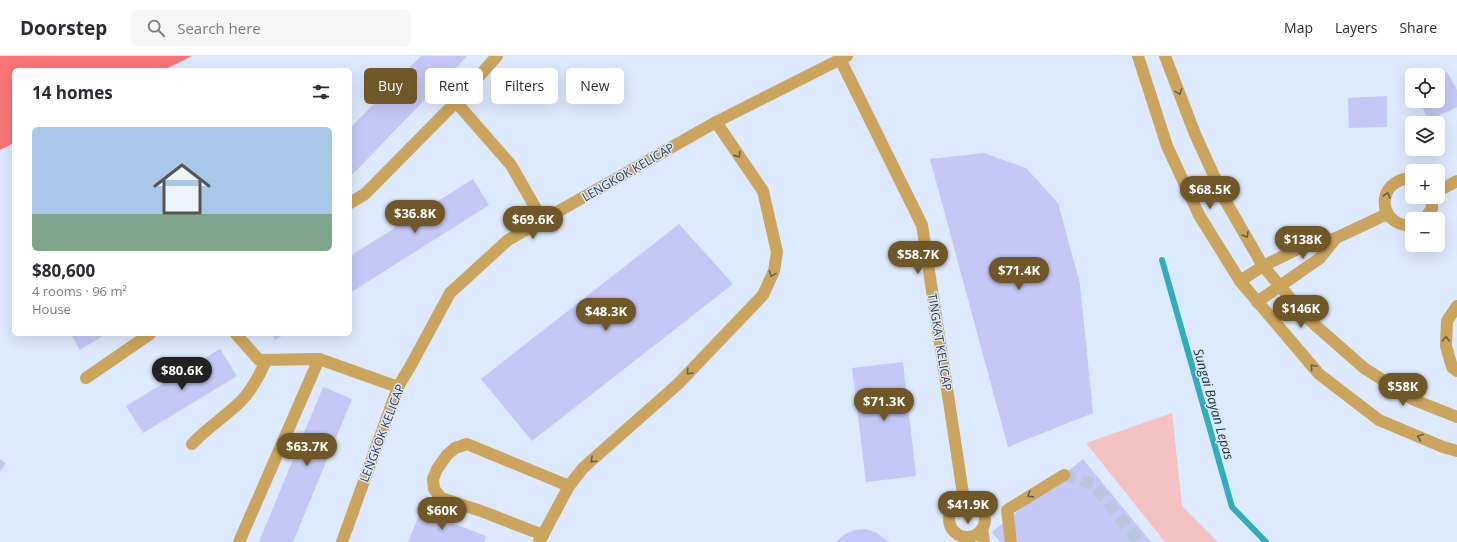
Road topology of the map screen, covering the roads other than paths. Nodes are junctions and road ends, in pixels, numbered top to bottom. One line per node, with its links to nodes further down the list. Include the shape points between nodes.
1 (497, 56): 5 (street)
2 (1138, 56): 18 (street, via 1167,146 1199,215)
3 (1165, 56): 17 (street, one-way to 17, via 1195,134 1226,200)
4 (844, 58): 8 (street, LENGKOK KELICAP); 34 (street, TINGKAT KELICAP, via 922,225)
5 (483, 72)
6 (454, 104): 12 (street, via 365,194)
7 (458, 104): 14 (street, via 511,165)
8 (716, 122): 14 (street, LENGKOK KELICAP); 33 (street, one-way to 33, via 763,191 777,252 774,271 763,295 678,384 583,468)
9 (1405, 179): 13 (street, one-way to 9, via 1385,197 1388,189 1395,182)
10 (1457, 181): 11 (street)
11 (1445, 187)
12 (352, 202)
13 (1387, 214): 15 (street, via 1398,223); 16 (street)
14 (543, 221): 28 (street, LENGKOK KELICAP, via 508,240 450,293)
15 (1405, 224)
16 (1336, 238): 17 (street, via 1308,244); 19 (street, via 1320,258)
17 (1263, 266): 18 (street); 19 (street)
18 (1240, 281): 20 (street)
19 (1281, 285): 20 (street); 29 (street, via 1306,317 1364,368 1414,400)
20 (1257, 302): 31 (street, one-way to 20, via 1379,420 1319,374)
21 (1457, 306): 26 (street, one-way to 21, via 1452,367 1446,346 1447,321)
22 (147, 336): 27 (street)
23 (238, 336): 25 (street, via 259,360)
24 (319, 359): 25 (street); 28 (street); 38 (street)
25 (266, 361): 30 (street, via 243,399)
26 (1457, 371)
27 (86, 378)
28 (398, 387): 39 (street, LENGKOK KELICAP)
29 (1457, 417)
30 (192, 444)
31 (1457, 451)
32 (1064, 475): 41 (street, one-way to 41, via 1007,510)
33 (569, 486): 37 (street); 37 (street, via 467,444 447,454 438,469 433,479 434,489 441,498 481,511)
34 (964, 500): 35 (street, via 975,502 983,509 986,519); 36 (street, via 954,504 949,513 949,523)
35 (982, 529): 36 (street, via 974,536); 40 (street)
36 (954, 537)
37 (541, 538)
38 (239, 542)
39 (342, 542)
40 (984, 542)
41 (1011, 542)

